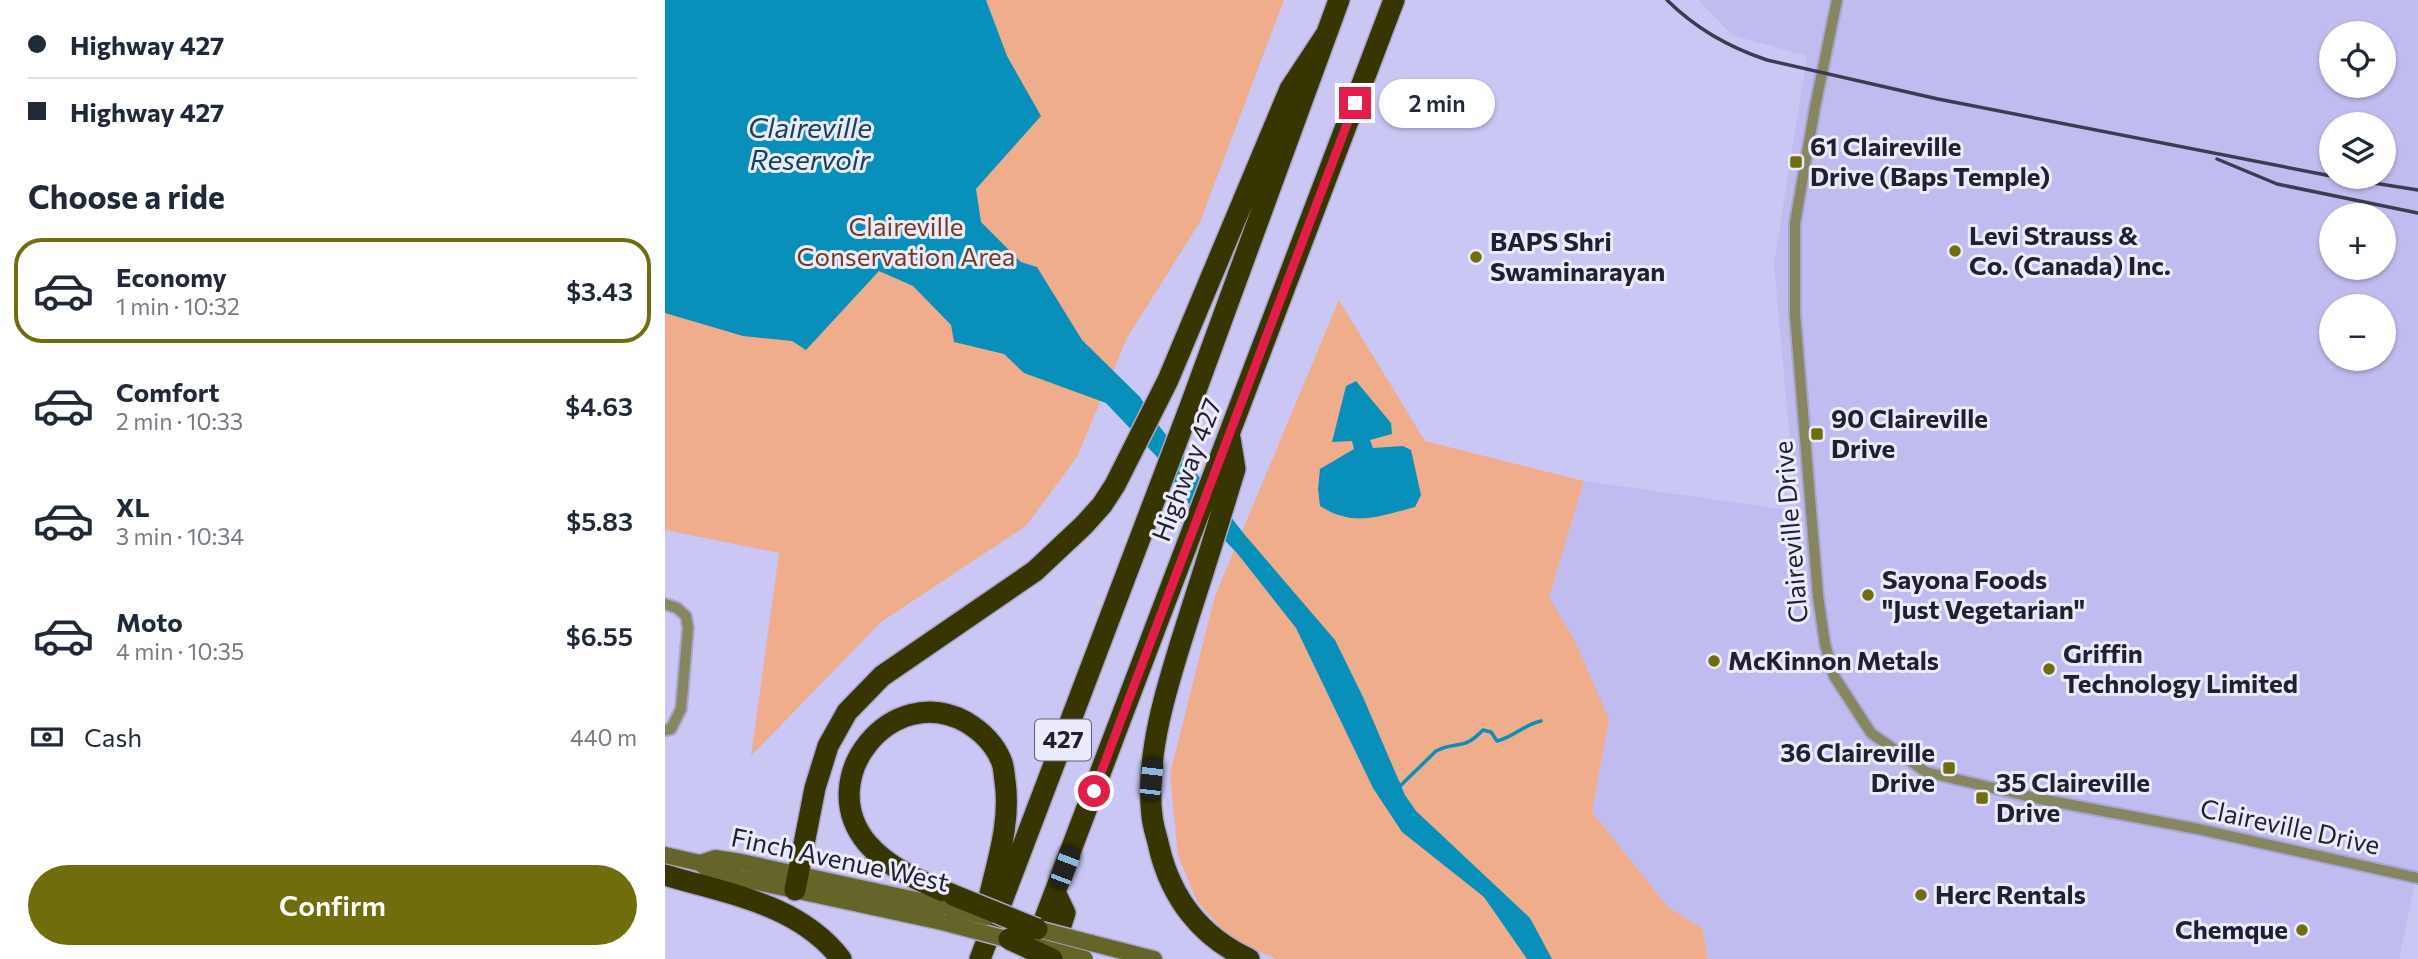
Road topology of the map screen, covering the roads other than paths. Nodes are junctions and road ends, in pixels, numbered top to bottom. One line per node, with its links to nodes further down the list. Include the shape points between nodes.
1 (1339, 0): 4 (highway, Highway 427 / 427)
2 (1394, 0): 5 (highway, Highway 427 / 427)
3 (1837, 0): 10 (street, Claireville Drive, via 1795,223 1795,314 1825,644 1834,677 1871,733 1926,772)
4 (1327, 33): 11 (highway, via 1290,89 1168,380 1115,485 1084,525 1035,571 882,676 847,712 828,746 815,788); 18 (highway, Highway 427 / 427)
5 (1230, 436): 12 (highway, Highway 427 / 427); 22 (highway, via 1235,469 1175,663 1154,751 1152,816 1164,870 1178,900 1201,927)
6 (665, 604): 7 (street, via 686,615 688,630 681,709 671,729)
7 (665, 730)
8 (665, 855): 11 (main road, Finch Avenue West, via 700,863 715,858 741,870)
9 (665, 875): 17 (highway, via 788,914 823,938)
10 (2418, 878)
11 (796, 882): 13 (main road, Finch Avenue West)
12 (1055, 892): 19 (highway, Highway 427 / 427); 20 (highway, via 1065,913)
13 (948, 908): 14 (highway, bridge); 15 (main road, Finch Avenue West, bridge); 18 (highway, via 867,843 853,818 849,796 855,763 870,740 887,725 922,713 946,714 977,729 1002,761 1009,803)
14 (1037, 929): 16 (main road, Finch Avenue West, bridge)
15 (1009, 939): 16 (main road, Finch Avenue West, bridge); 20 (highway, bridge)
16 (1088, 954): 21 (main road, Finch Avenue West)
17 (841, 959)
18 (979, 959)
19 (1030, 959)
20 (1051, 959)
21 (1154, 959)
22 (1249, 959)

